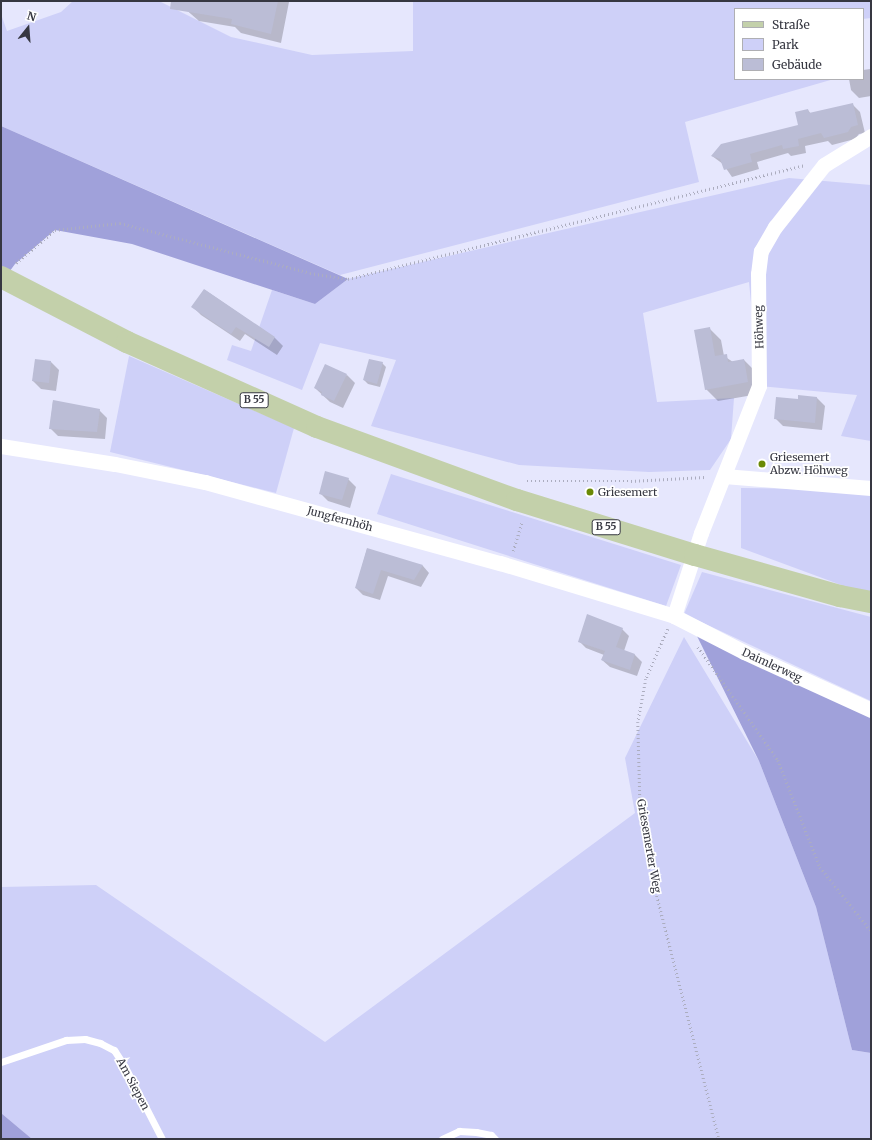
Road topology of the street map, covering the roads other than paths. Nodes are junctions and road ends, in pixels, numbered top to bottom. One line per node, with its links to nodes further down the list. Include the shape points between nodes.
1 (871, 136): 4 (street, Höhweg, via 824,165 774,227 761,251 758,281 759,386)
2 (10, 270): 6 (main road, B 55, via 127,342 317,428 517,500)
3 (1, 446): 8 (street, Jungfernhöh, via 115,464 205,482 500,563)
4 (724, 476): 5 (street); 6 (street, Höhweg)
5 (871, 488)
6 (695, 555): 7 (main road, B 55, via 840,596); 8 (street)
7 (871, 602)
8 (674, 616): 9 (street, Daimlerweg, via 744,652)
9 (871, 710)
10 (1, 1062): 11 (lane, Am Siepen, via 66,1040 85,1039 100,1043 114,1050 125,1067)
11 (162, 1139)
12 (442, 1139): 13 (lane, via 459,1131 491,1135)
13 (494, 1139)

